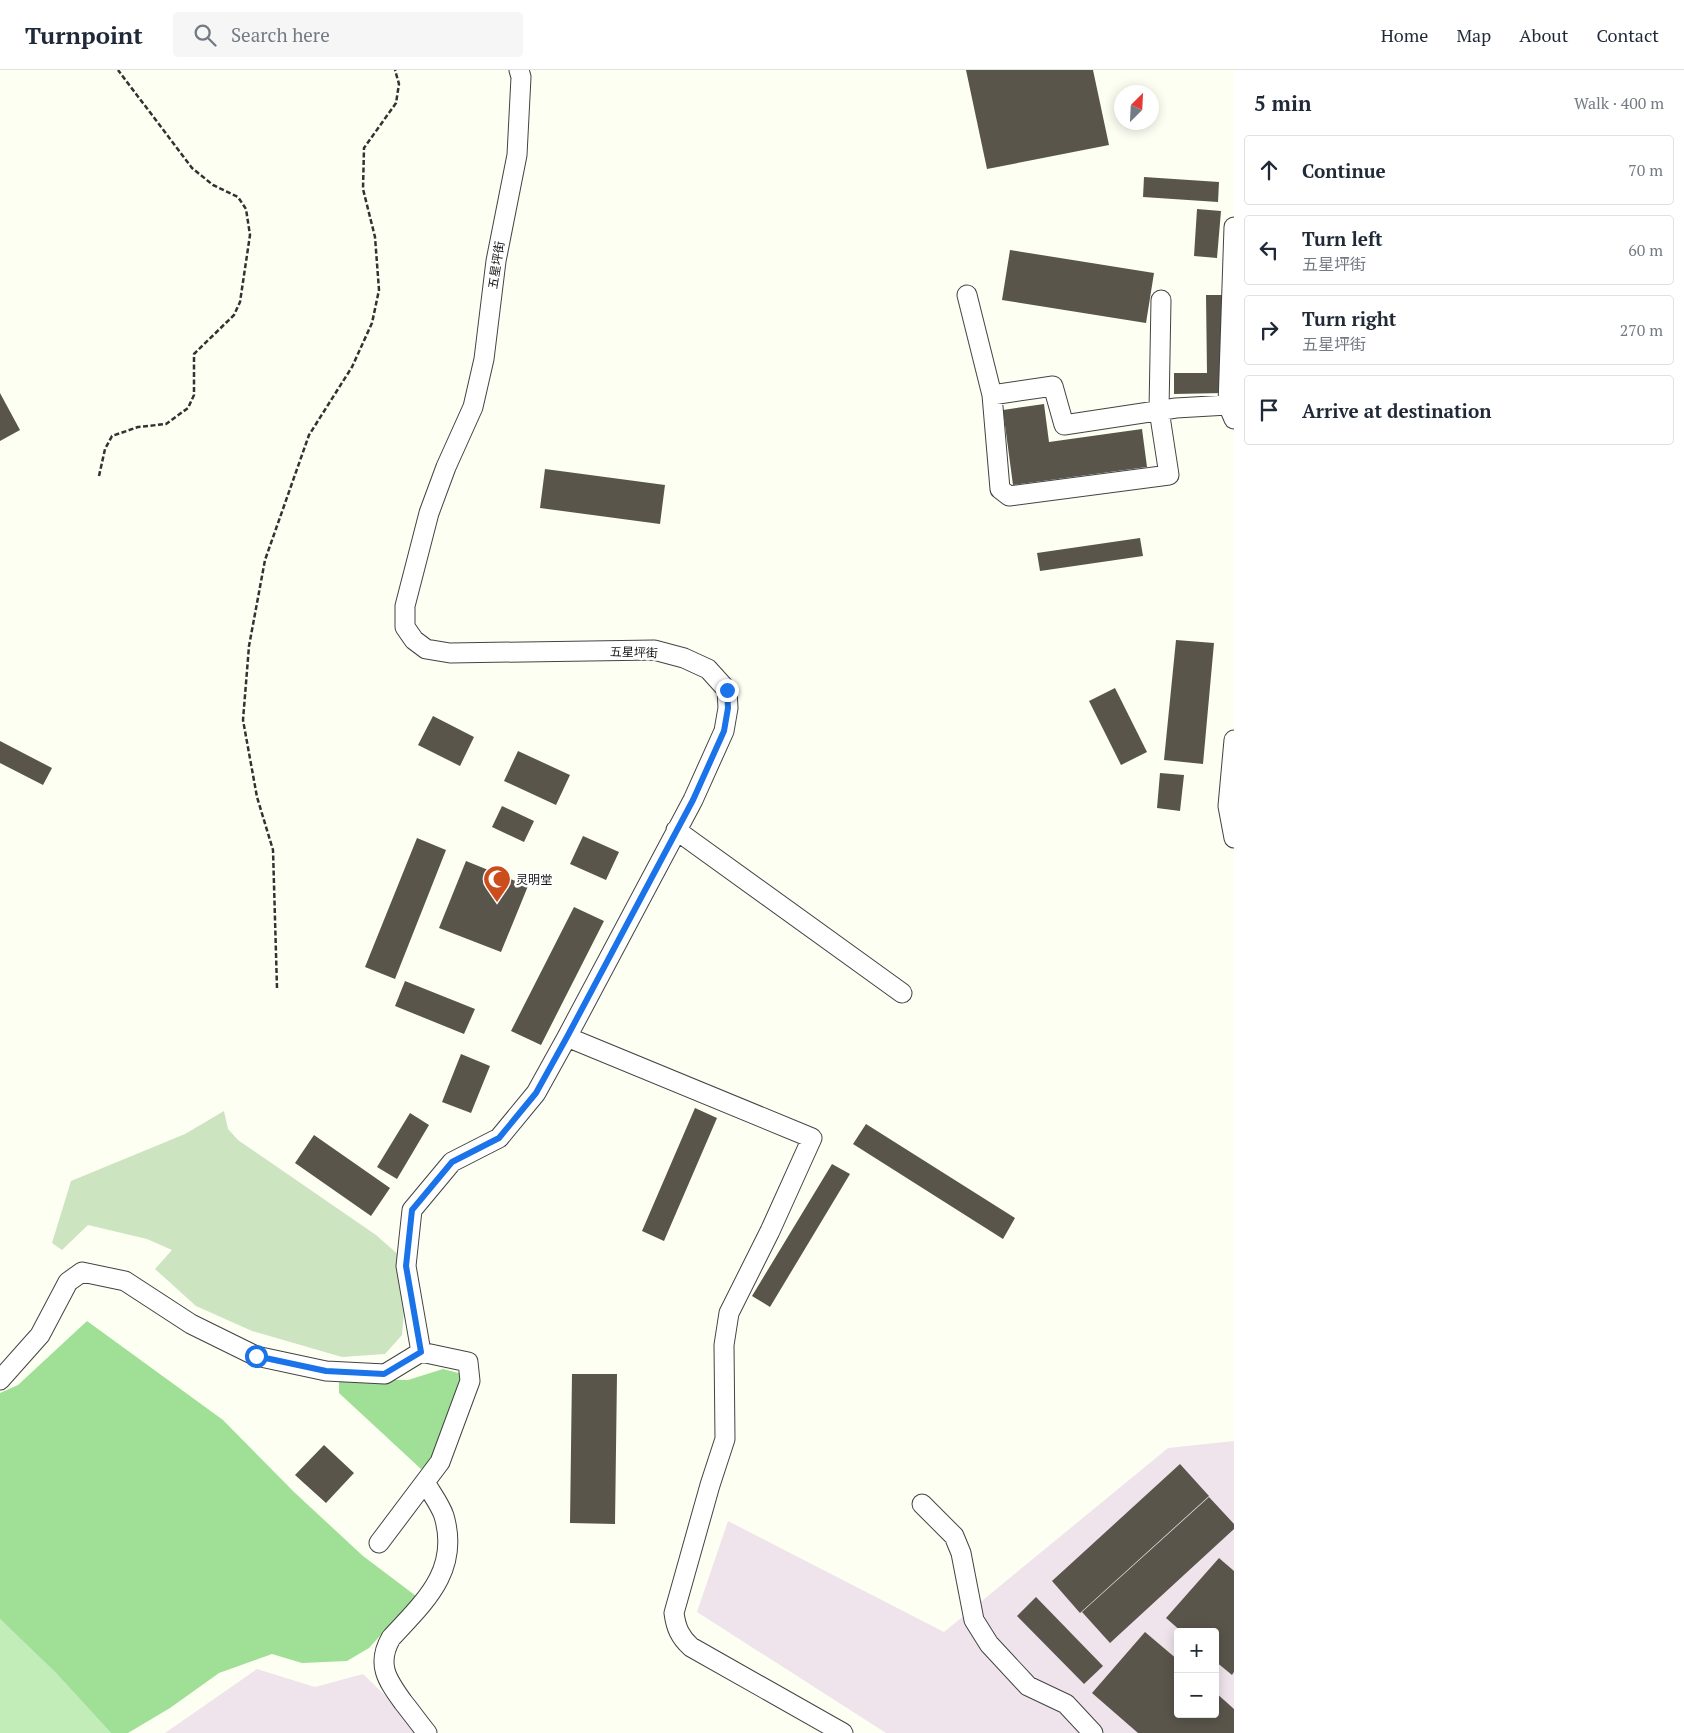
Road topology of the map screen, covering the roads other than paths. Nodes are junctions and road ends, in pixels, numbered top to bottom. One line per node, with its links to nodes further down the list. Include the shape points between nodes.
1 (519, 70): 9 (street, 五星坪街, via 517,154 496,261 484,359 474,407 429,513 405,606 404,627 426,649 450,654 654,650 708,669 727,690 724,731)
2 (1234, 227): 7 (street)
3 (966, 295): 5 (street)
4 (1162, 300): 6 (street)
5 (992, 395): 6 (street, via 1053,386 1064,424); 6 (street, via 1000,488 1009,496 1169,475)
6 (1160, 410): 7 (street)
7 (1231, 412)
8 (1234, 740): 10 (street, via 1228,806)
9 (676, 830): 11 (street); 12 (street, 五星坪街)
10 (1234, 838)
11 (902, 993)
12 (567, 1037): 13 (street, 五星坪街, via 536,1093 499,1138 452,1162 412,1210 406,1266); 19 (street, via 812,1138 729,1314 724,1345 725,1439 674,1613 676,1626 691,1647)
13 (421, 1352): 14 (street, via 384,1374 326,1371 256,1356 191,1324 125,1281 82,1272 68,1282 40,1335); 15 (street, via 468,1362 470,1381 440,1462)
14 (0, 1380)
15 (425, 1482): 17 (street); 18 (street, via 443,1514 447,1540 445,1564 430,1595 391,1638 384,1662 391,1686)
16 (922, 1504): 20 (street, via 954,1536 961,1553 974,1620 989,1644 1028,1686 1066,1704)
17 (379, 1543)
18 (427, 1733)
19 (843, 1733)
20 (1094, 1733)

